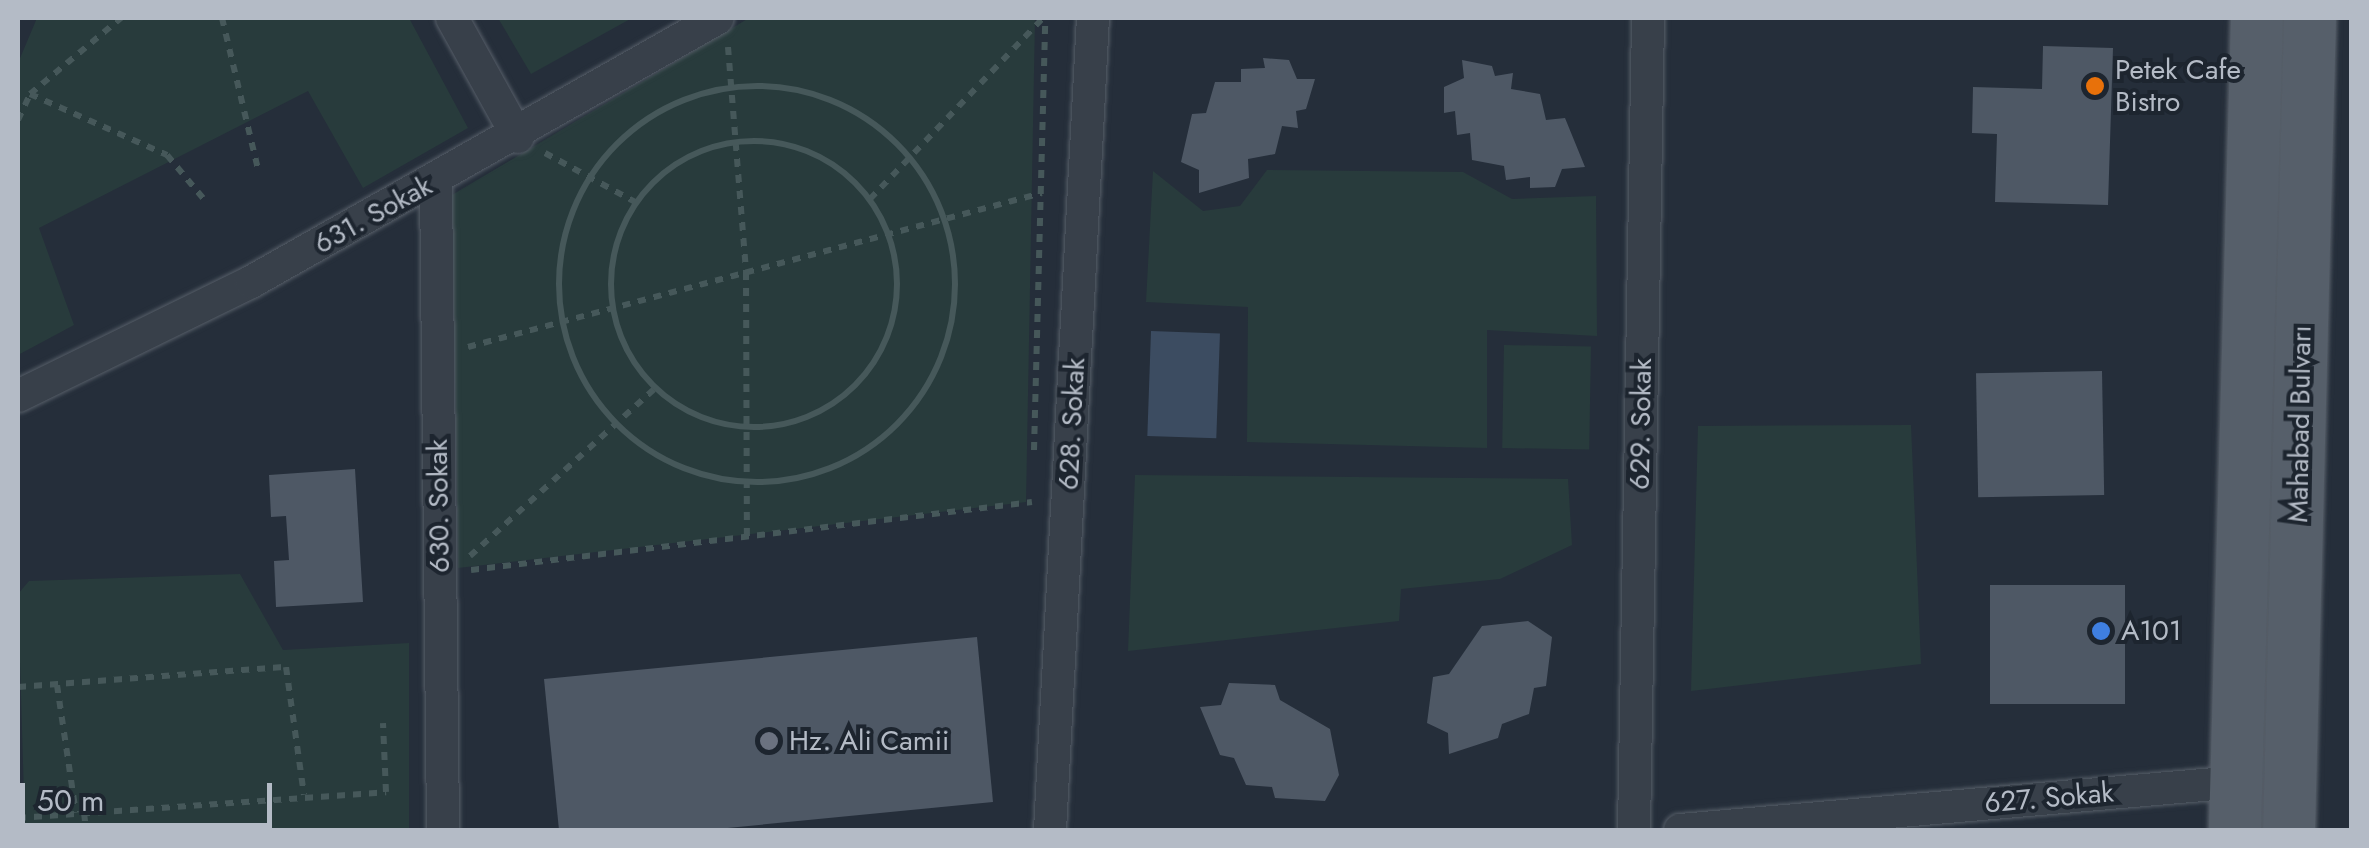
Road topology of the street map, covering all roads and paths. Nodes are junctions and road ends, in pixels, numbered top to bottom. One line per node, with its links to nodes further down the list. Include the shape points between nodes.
1 (120, 18): 11 (path)
2 (222, 18): 16 (path)
3 (452, 18): 13 (street)
4 (1044, 18): 15 (path); 19 (path)
5 (1094, 18): 46 (street, 628. Sokak)
6 (1648, 18): 47 (street, 629. Sokak)
7 (2257, 18): 41 (main road)
8 (2310, 18): 49 (main road, Mahabad Bulvarı)
9 (723, 28): 10 (path); 13 (street, 631. Sokak)
10 (733, 89): 14 (path); 15 (path, via 824,96 881,128); 17 (path, via 695,94 637,125)
11 (30, 94): 12 (path); 20 (path, via 167,155)
12 (18, 120)
13 (518, 138): 17 (path); 18 (street, 631. Sokak)
14 (740, 142): 21 (path, via 794,146 836,166); 22 (path, via 701,151); 25 (path)
15 (908, 157): 21 (path); 23 (path)
16 (258, 169)
17 (589, 177): 22 (path); 27 (path, via 564,231)
18 (436, 180): 30 (street, 631. Sokak); 45 (street, 630. Sokak)
19 (1042, 194): 23 (path); 33 (path)
20 (204, 198)
21 (870, 199): 24 (path)
22 (637, 203): 26 (path, via 612,257)
23 (944, 218): 24 (path); 34 (path, via 956,302 939,367 902,422 848,462 785,482)
24 (885, 230): 25 (path); 32 (path, via 898,288 889,334 865,374 830,406 786,424)
25 (746, 272): 26 (path); 32 (path)
26 (613, 311): 27 (path); 29 (path, via 626,350)
27 (563, 326): 28 (path); 31 (path, via 571,360)
28 (448, 352)
29 (654, 389): 31 (path); 32 (path, via 694,415)
30 (18, 396)
31 (618, 426): 34 (path, via 656,458); 36 (path, via 451,573)
32 (744, 427): 34 (path)
33 (1033, 467)
34 (745, 481): 36 (path)
35 (1032, 486): 36 (path, via 1032,506)
36 (747, 540)
37 (57, 685): 38 (path); 40 (path, via 286,667); 42 (path)
38 (18, 688)
39 (383, 724): 40 (path, via 386,792)
40 (304, 796): 42 (path)
41 (2236, 806): 48 (street, 627. Sokak)
42 (80, 813): 43 (path); 44 (path)
43 (18, 818)
44 (86, 830)
45 (444, 830)
46 (1050, 830)
47 (1634, 830)
48 (1680, 830)
49 (2289, 830)

